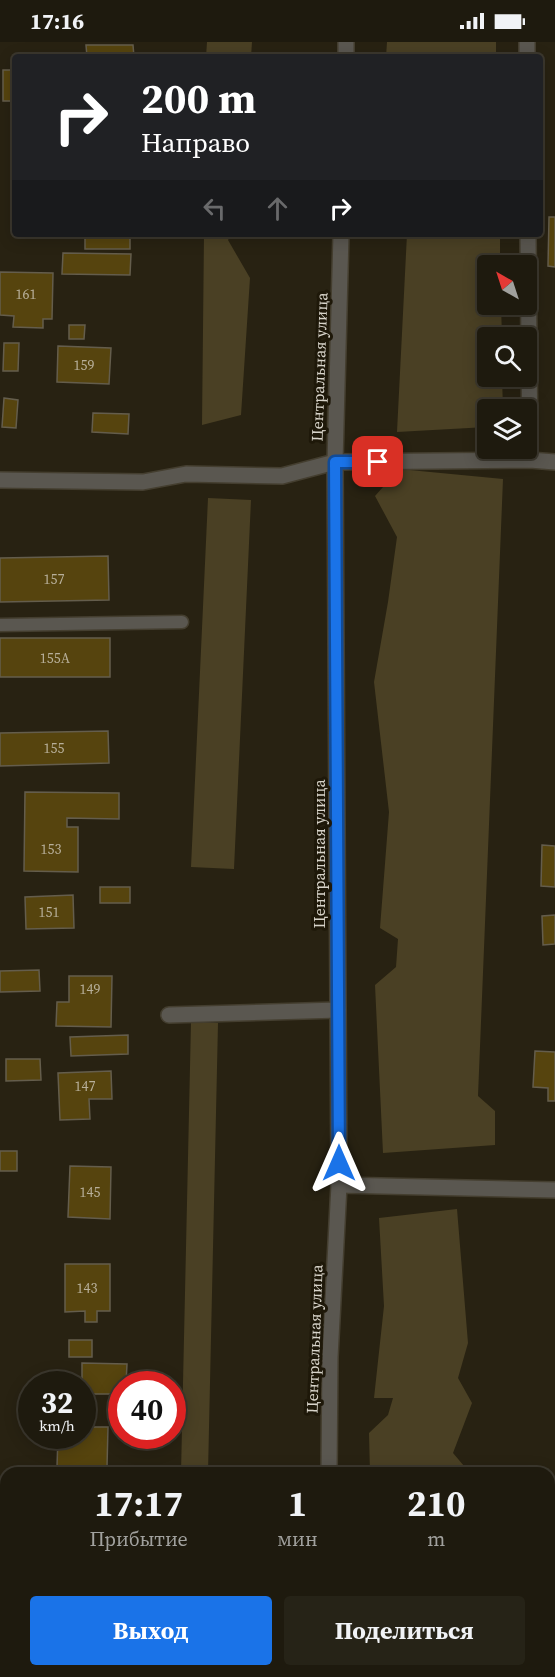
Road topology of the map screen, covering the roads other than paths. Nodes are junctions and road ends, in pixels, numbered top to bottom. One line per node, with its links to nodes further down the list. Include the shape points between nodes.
1 (341, 237): 4 (street, Центральная улица)
2 (528, 237): 3 (street)
3 (530, 460): 4 (street); 5 (street)
4 (335, 462): 6 (street, via 282,476 186,474 143,482); 9 (street, Центральная улица)
5 (555, 462)
6 (0, 480)
7 (182, 622): 8 (lane)
8 (0, 625)
9 (338, 1010): 10 (street); 11 (street, Центральная улица)
10 (169, 1015)
11 (339, 1185): 12 (street); 13 (street, Центральная улица)
12 (555, 1190)
13 (329, 1467)

